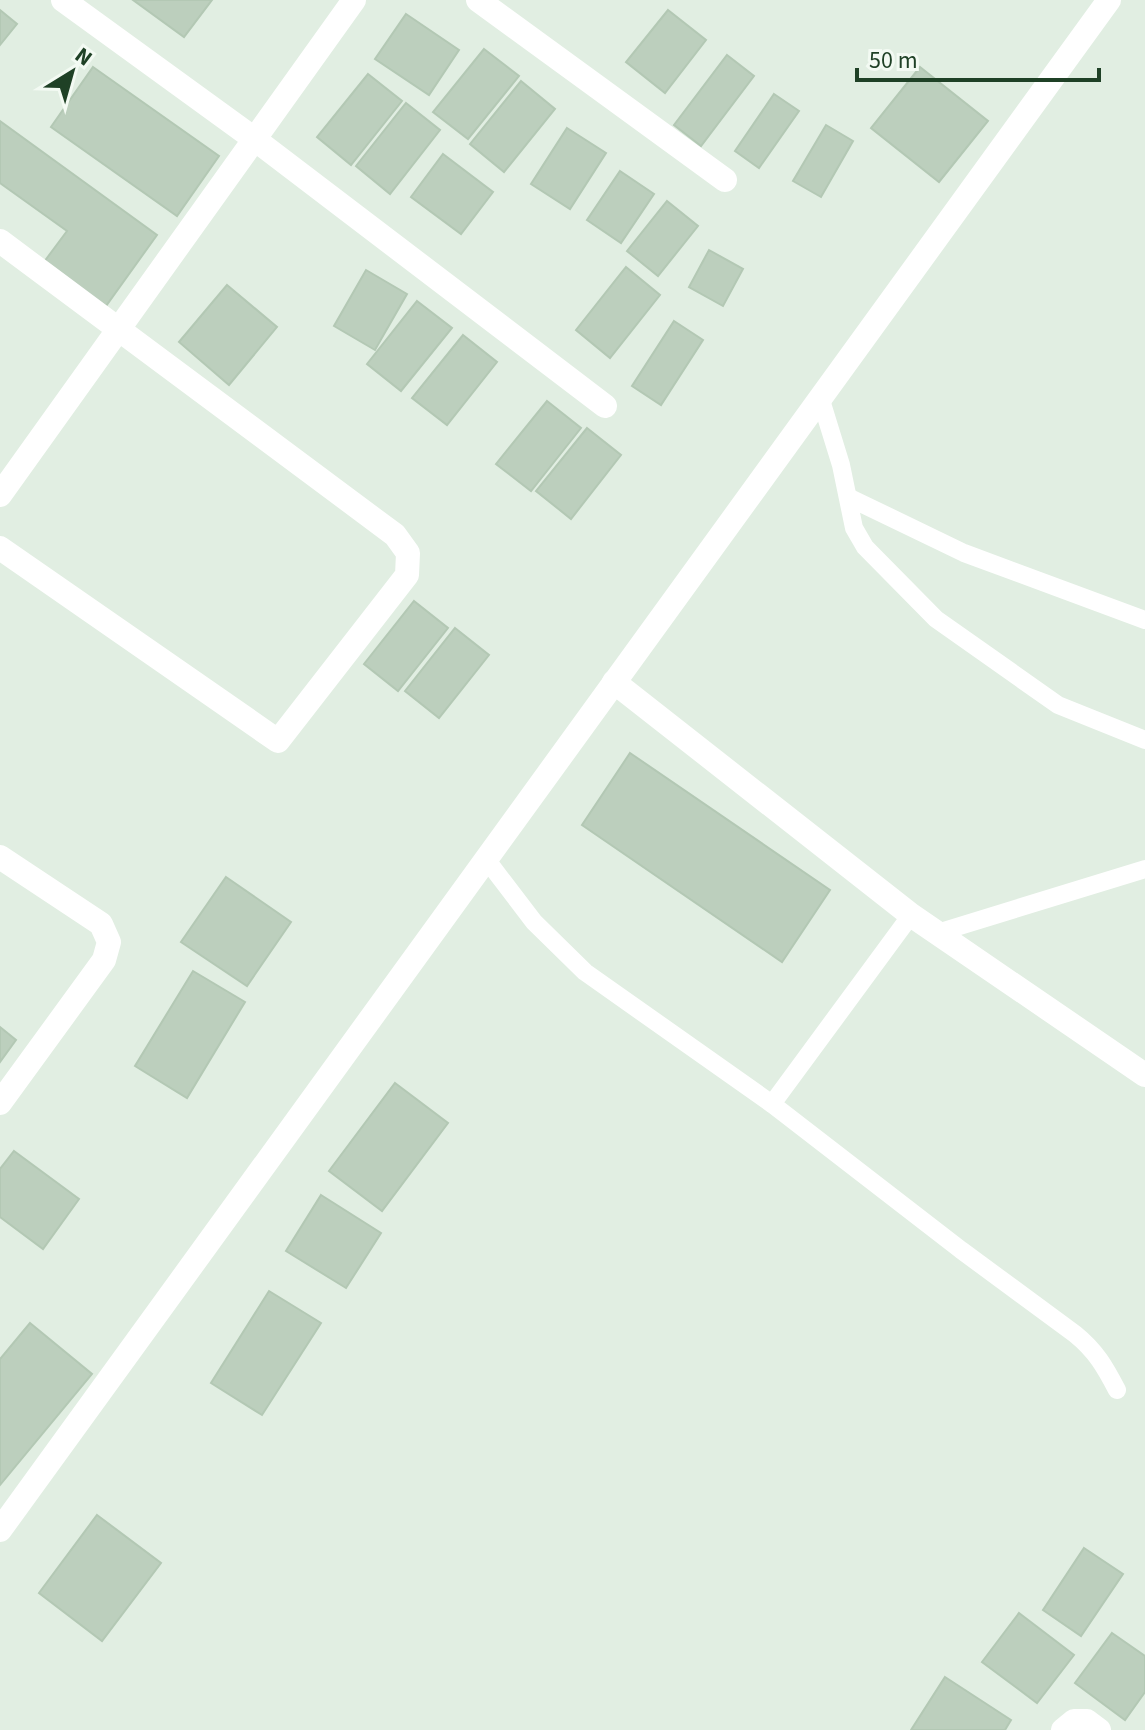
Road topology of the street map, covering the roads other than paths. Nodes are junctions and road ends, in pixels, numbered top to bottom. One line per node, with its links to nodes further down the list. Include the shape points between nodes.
1 (63, 0): 5 (street)
2 (354, 0): 5 (street)
3 (478, 0): 6 (street)
4 (1101, 3): 9 (street)
5 (253, 138): 8 (street); 10 (street)
6 (725, 180)
7 (0, 241): 8 (street)
8 (117, 330): 11 (street); 13 (street, via 395,535 408,553 407,575 278,741)
9 (820, 397): 12 (lane); 15 (street)
10 (605, 406)
11 (0, 495)
12 (848, 497): 14 (lane, via 964,553); 16 (lane, via 854,528 865,547 936,619 1058,705)
13 (0, 548)
14 (1145, 620)
15 (614, 682): 18 (street); 20 (street)
16 (1145, 740)
17 (0, 857): 23 (street, via 101,924 109,942 104,960)
18 (486, 859): 24 (lane, via 534,922 585,972); 26 (street)
19 (1145, 869): 21 (lane)
20 (911, 915): 21 (street); 24 (lane)
21 (937, 933): 22 (street)
22 (1145, 1075)
23 (0, 1103)
24 (772, 1104): 25 (lane, via 1092,1348)
25 (1117, 1390)
26 (0, 1530)
27 (1063, 1730): 28 (street, via 1074,1721 1087,1721)
28 (1099, 1730)

